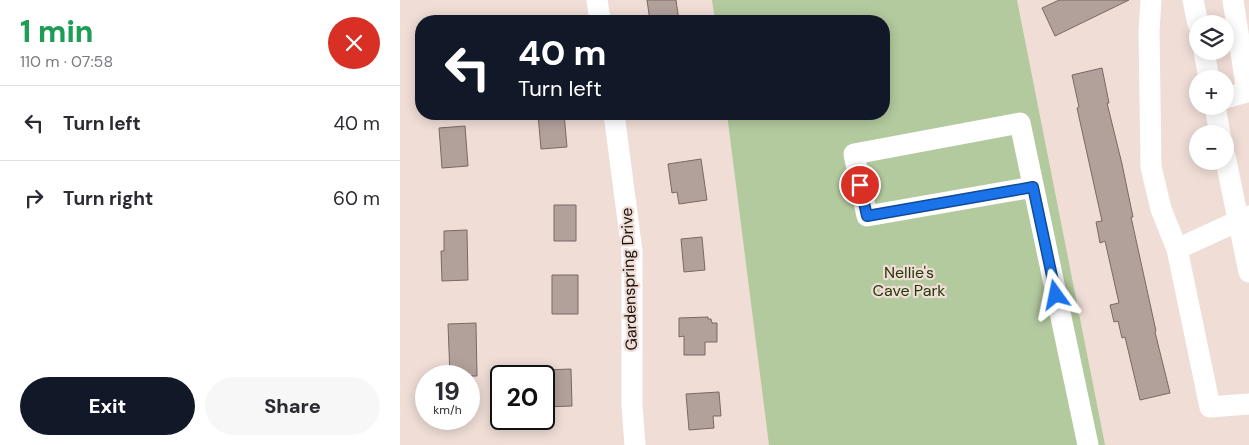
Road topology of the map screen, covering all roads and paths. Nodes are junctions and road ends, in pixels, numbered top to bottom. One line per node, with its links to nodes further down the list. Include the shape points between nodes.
1 (597, 0): 5 (street)
2 (1151, 0): 12 (street, via 1151,167 1161,209)
3 (1193, 0): 6 (street)
4 (1233, 0): 7 (street, via 1247,92)
5 (599, 15)
6 (1196, 15)
7 (1234, 96)
8 (615, 120): 15 (street, Gardenspring Drive, via 632,251)
9 (1229, 170): 11 (street)
10 (1033, 187): 10 (street, via 867,216 854,154 1020,123); 16 (street)
11 (1244, 219): 12 (street); 13 (street)
12 (1177, 249): 14 (street, via 1210,407)
13 (1249, 272)
14 (1249, 404)
15 (635, 445)
16 (1088, 445)

